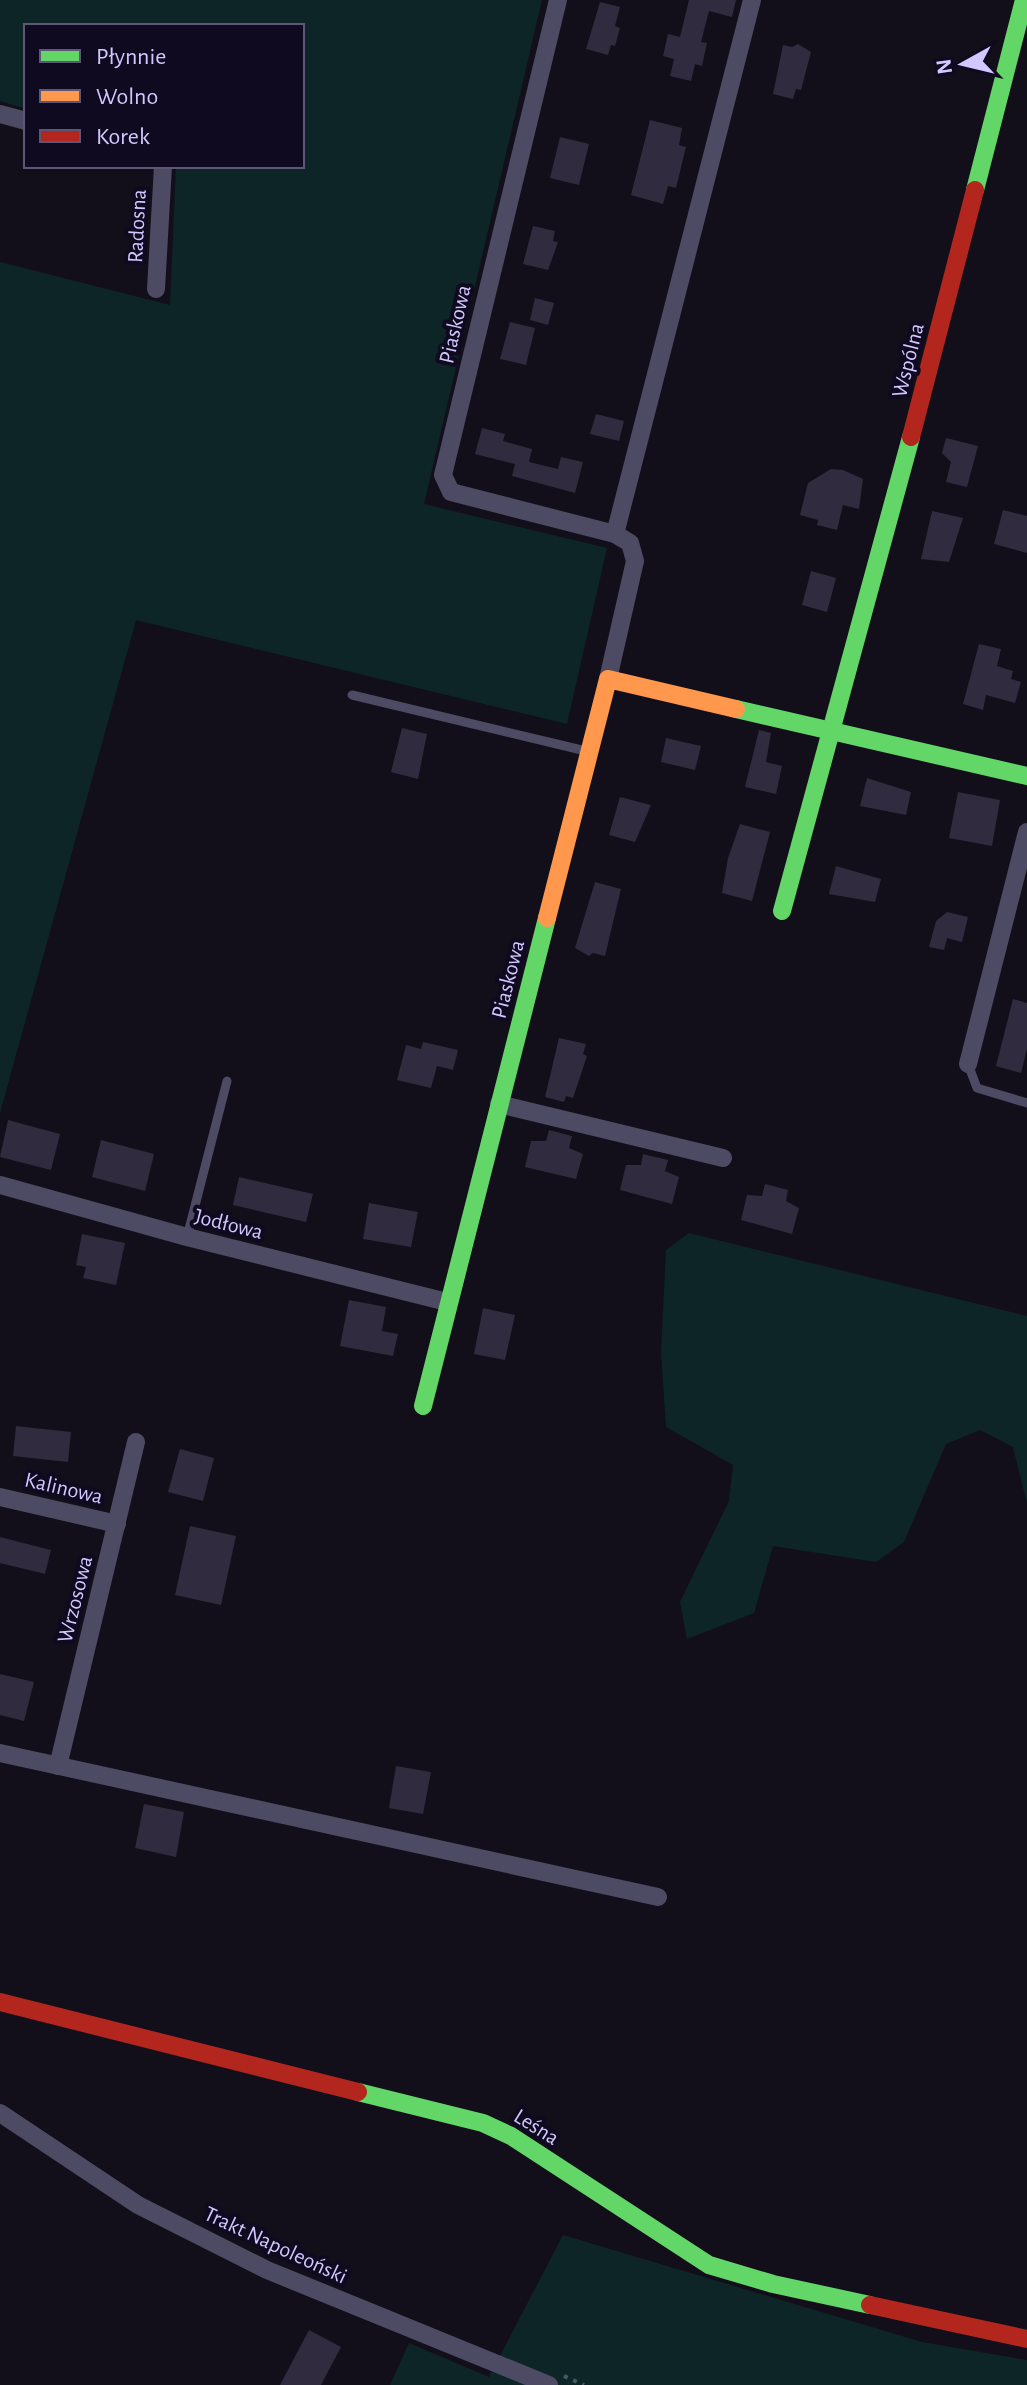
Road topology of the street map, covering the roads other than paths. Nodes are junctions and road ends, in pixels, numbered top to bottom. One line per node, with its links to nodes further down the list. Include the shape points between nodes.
1 (558, 0): 8 (street, Piaskowa, via 443,475 451,492)
2 (752, 0): 8 (street)
3 (1024, 0): 11 (street, Wspólna)
4 (0, 114): 5 (street)
5 (24, 120)
6 (163, 168): 7 (street, Radosna)
7 (156, 289)
8 (615, 534): 9 (street, Piaskowa, via 630,543 635,561)
9 (608, 679): 11 (street); 12 (street, Piaskowa)
10 (352, 695): 12 (lane)
11 (831, 730): 13 (street); 15 (street, Wspólna)
12 (590, 752): 19 (street, Piaskowa)
13 (1027, 776)
14 (1027, 832): 16 (street)
15 (782, 911)
16 (968, 1064): 18 (lane, via 977,1088)
17 (227, 1081): 22 (lane)
18 (1027, 1103)
19 (499, 1104): 20 (street); 23 (street, Piaskowa)
20 (723, 1158)
21 (0, 1185): 22 (street, Jodłowa)
22 (187, 1237): 23 (street, Jodłowa)
23 (447, 1302): 24 (street, Piaskowa)
24 (423, 1406)
25 (136, 1442): 27 (street, Wrzosowa)
26 (0, 1497): 27 (street, Kalinowa)
27 (117, 1524): 29 (street, Wrzosowa)
28 (0, 1753): 29 (street)
29 (58, 1766): 30 (street)
30 (658, 1897)
31 (0, 2002): 33 (street, Leśna, via 483,2123 709,2265 773,2284)
32 (0, 2113): 34 (street, Trakt Napoleoński, via 138,2205 267,2270)
33 (1027, 2339)
34 (552, 2379)

